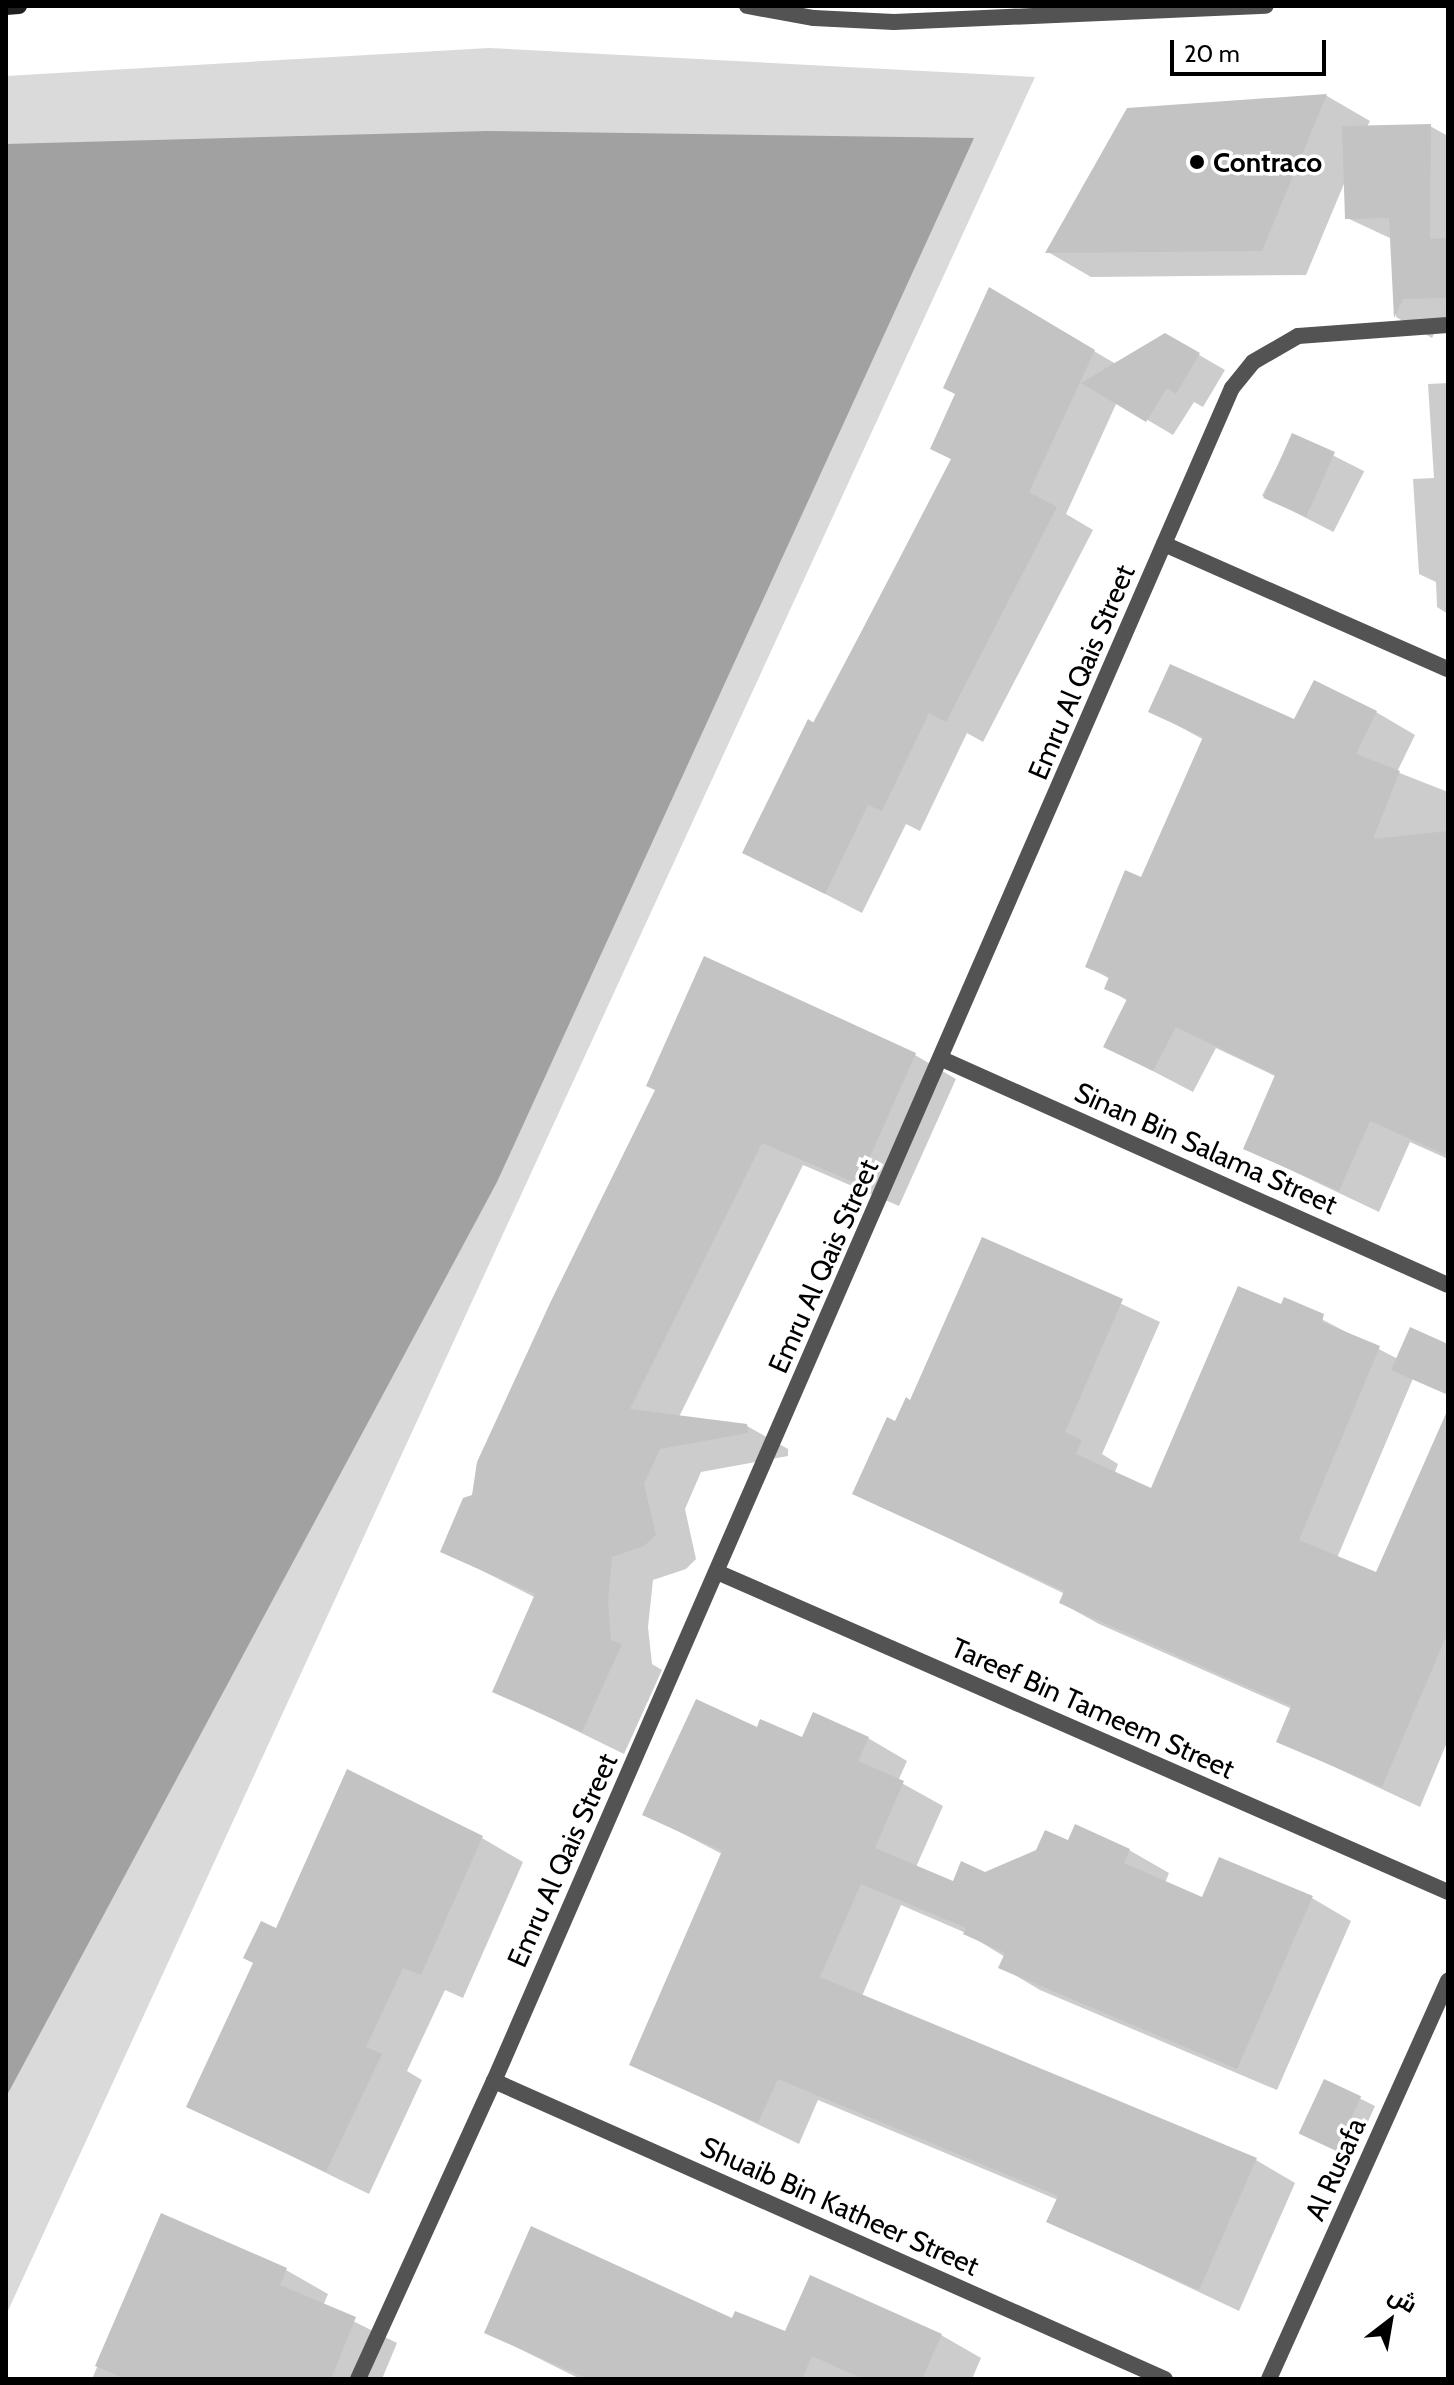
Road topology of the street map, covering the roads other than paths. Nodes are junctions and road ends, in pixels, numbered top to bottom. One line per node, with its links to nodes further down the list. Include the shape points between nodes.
1 (19, 6): 4 (main road)
2 (747, 6): 3 (street, via 814,18 894,22)
3 (1266, 6)
4 (6, 7)
5 (1448, 325): 6 (street, Emru Al Qais Street, via 1327,331 1276,344 1232,388)
6 (1164, 544): 7 (street); 8 (street, Emru Al Qais Street)
7 (1448, 669)
8 (942, 1059): 9 (street, Sinan Bin Salama Street); 10 (street, Emru Al Qais Street)
9 (1448, 1285)
10 (717, 1572): 11 (street, Tareef Bin Tameem Street); 13 (street, Emru Al Qais Street)
11 (1448, 1892)
12 (1448, 1980): 16 (street, Al Rusafa)
13 (494, 2081): 14 (street, Emru Al Qais Street); 15 (street, Shuaib Bin Katheer Street)
14 (358, 2379)
15 (1165, 2379)
16 (1269, 2379)

